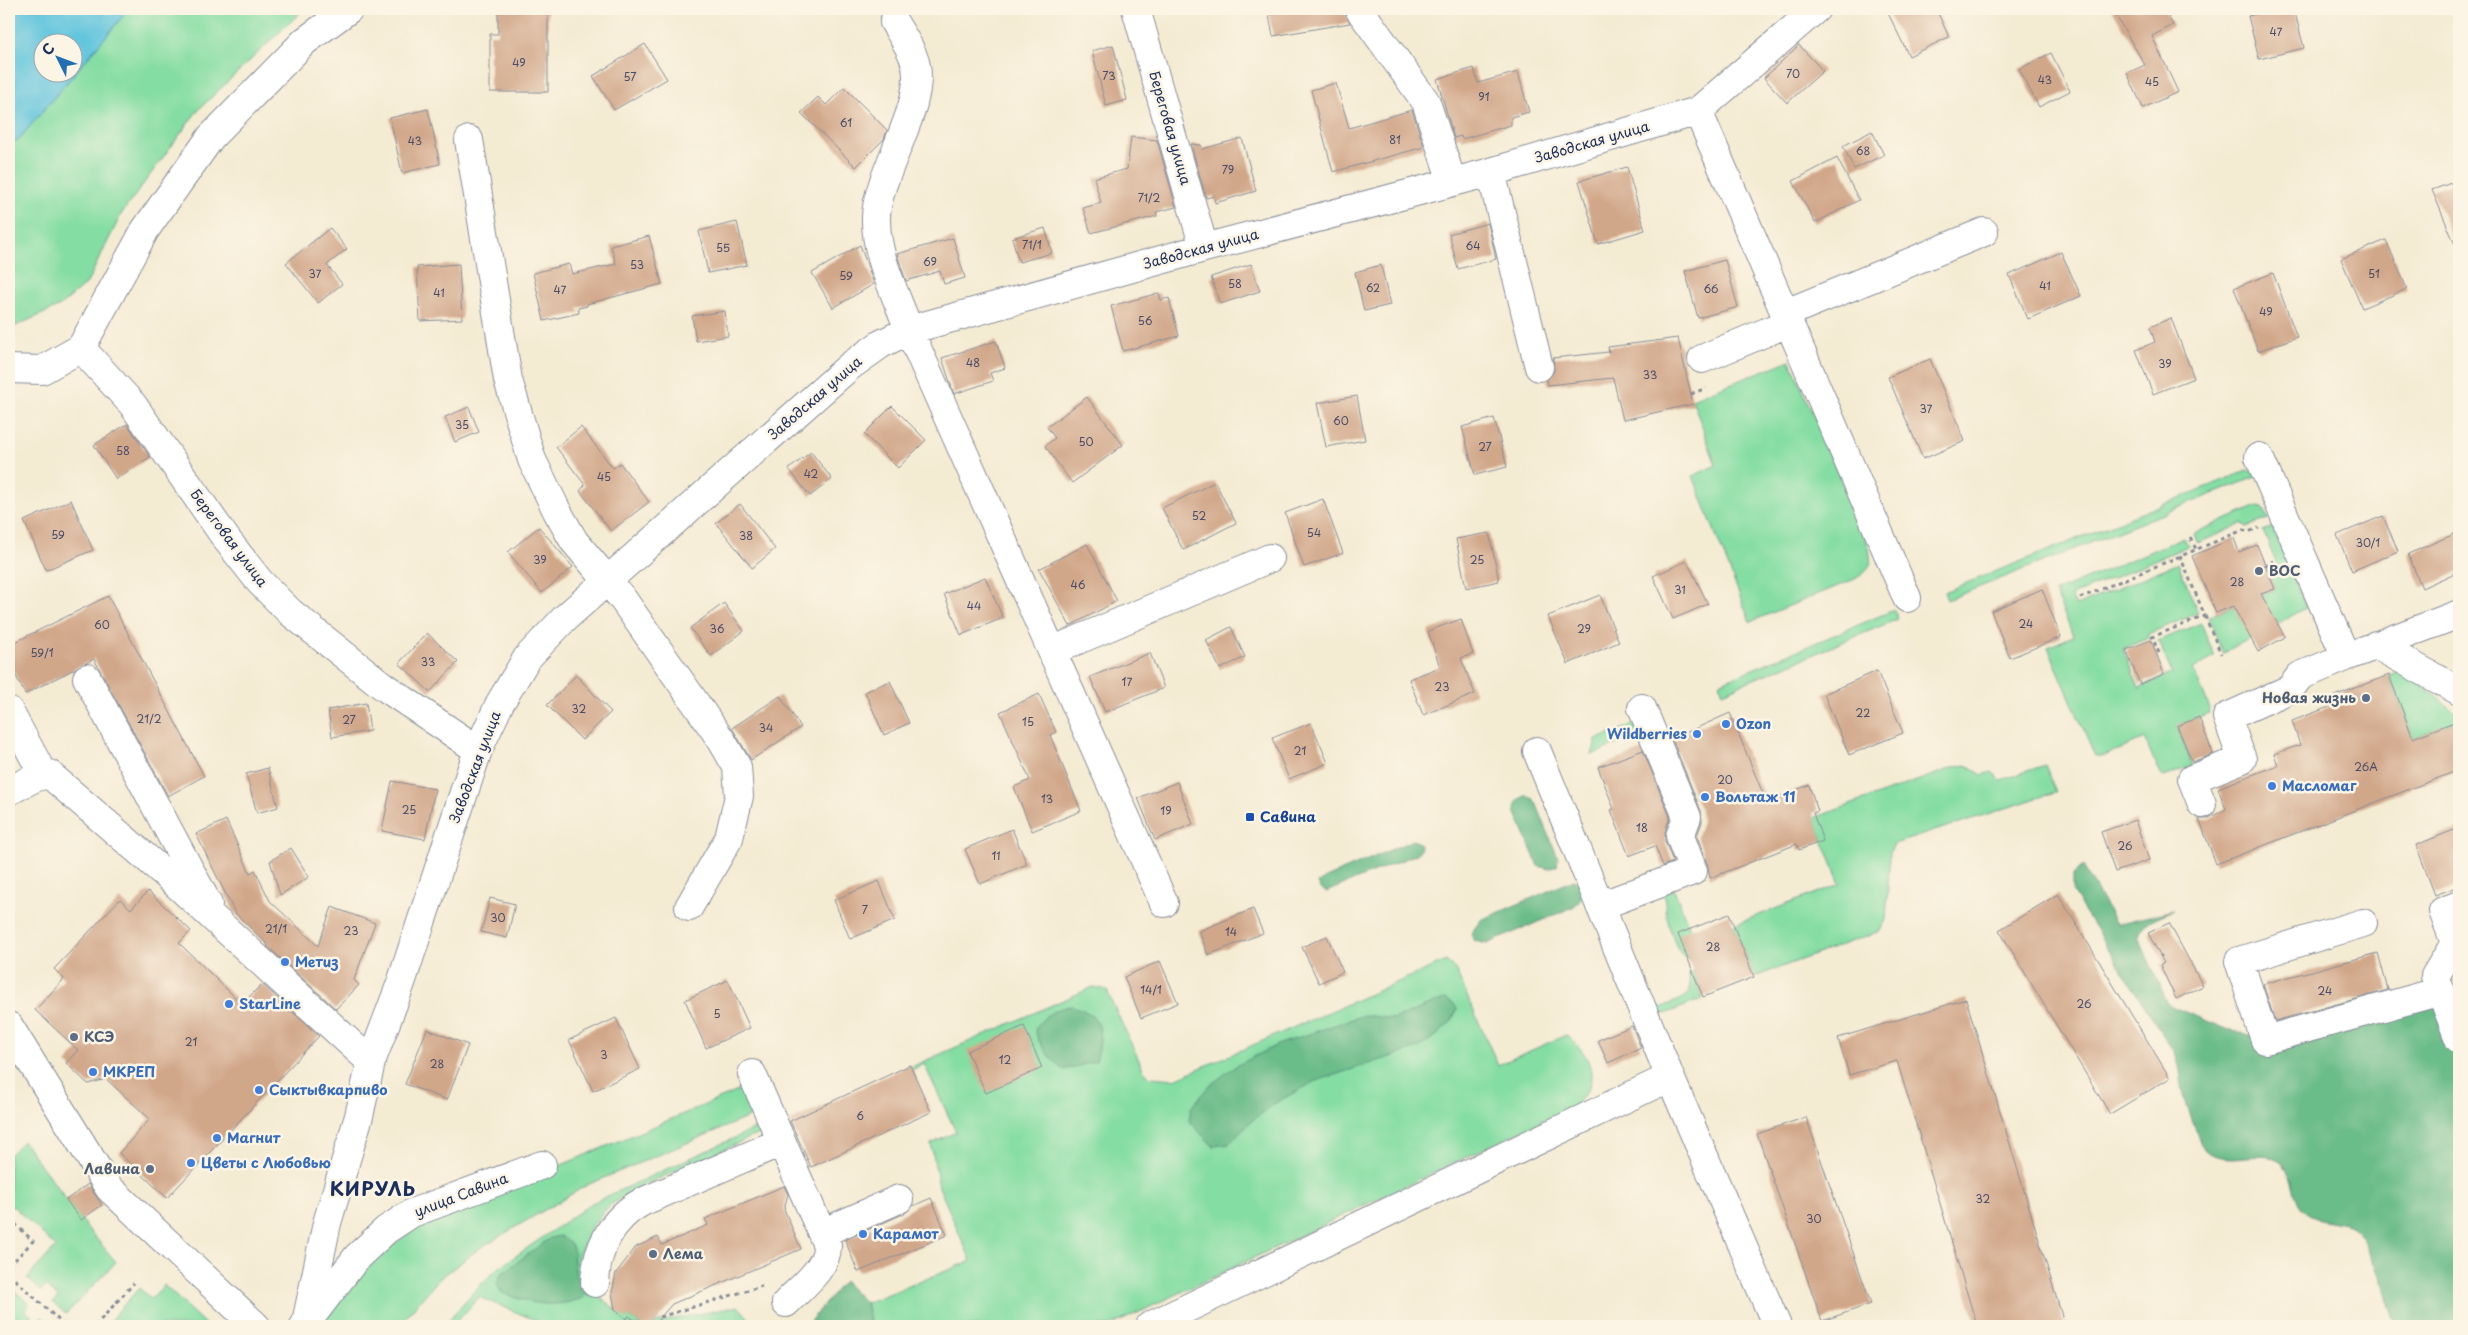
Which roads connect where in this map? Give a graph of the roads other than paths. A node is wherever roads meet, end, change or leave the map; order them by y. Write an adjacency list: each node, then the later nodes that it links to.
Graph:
1 (349, 9): 14 (street)
2 (1136, 9): 11 (street, Береговая улица)
3 (1359, 9): 9 (street)
4 (1816, 9): 6 (street, Заводская улица)
5 (894, 22): 13 (street)
6 (1698, 111): 8 (street, Заводская улица); 12 (street)
7 (469, 140): 20 (street)
8 (1491, 172): 9 (street, Заводская улица); 16 (street)
9 (1452, 182): 11 (street, Заводская улица)
10 (1984, 232): 12 (street)
11 (1204, 248): 13 (street, Заводская улица)
12 (1786, 319): 15 (street); 21 (street)
13 (909, 330): 20 (street, Заводская улица); 24 (street)
14 (82, 348): 17 (street); 30 (street, Береговая улица)
15 (1702, 359)
16 (1539, 367)
17 (9, 369)
18 (2259, 457): 25 (street)
19 (1270, 558): 24 (street)
20 (607, 582): 30 (street, Заводская улица); 38 (street)
21 (1907, 598)
22 (2459, 614): 23 (street)
23 (2376, 645): 25 (street); 27 (street)
24 (1052, 652): 35 (street)
25 (2346, 657): 34 (street)
26 (87, 678): 39 (street)
27 (2459, 691)
28 (1642, 708): 37 (street)
29 (9, 711): 32 (street)
30 (478, 750): 45 (street, Заводская улица)
31 (1537, 751): 37 (street)
32 (43, 774): 33 (street); 39 (street)
33 (9, 790)
34 (2202, 804)
35 (1164, 903)
36 (2459, 905): 41 (street)
37 (1600, 906): 47 (street)
38 (689, 907)
39 (217, 921): 45 (street)
40 (2363, 923): 42 (street)
41 (2457, 942): 42 (street)
42 (2441, 992): 44 (street)
43 (9, 1026): 55 (street)
44 (2459, 1039)
45 (372, 1062): 54 (street, Заводская улица)
46 (752, 1074): 48 (street)
47 (1670, 1078): 56 (street); 57 (street)
48 (781, 1142): 51 (street); 52 (street)
49 (542, 1165): 54 (street, улица Савина)
50 (899, 1199): 51 (street)
51 (822, 1233): 53 (street)
52 (595, 1283)
53 (778, 1293)
54 (305, 1325)
55 (256, 1326)
56 (1150, 1326)
57 (1778, 1326)

